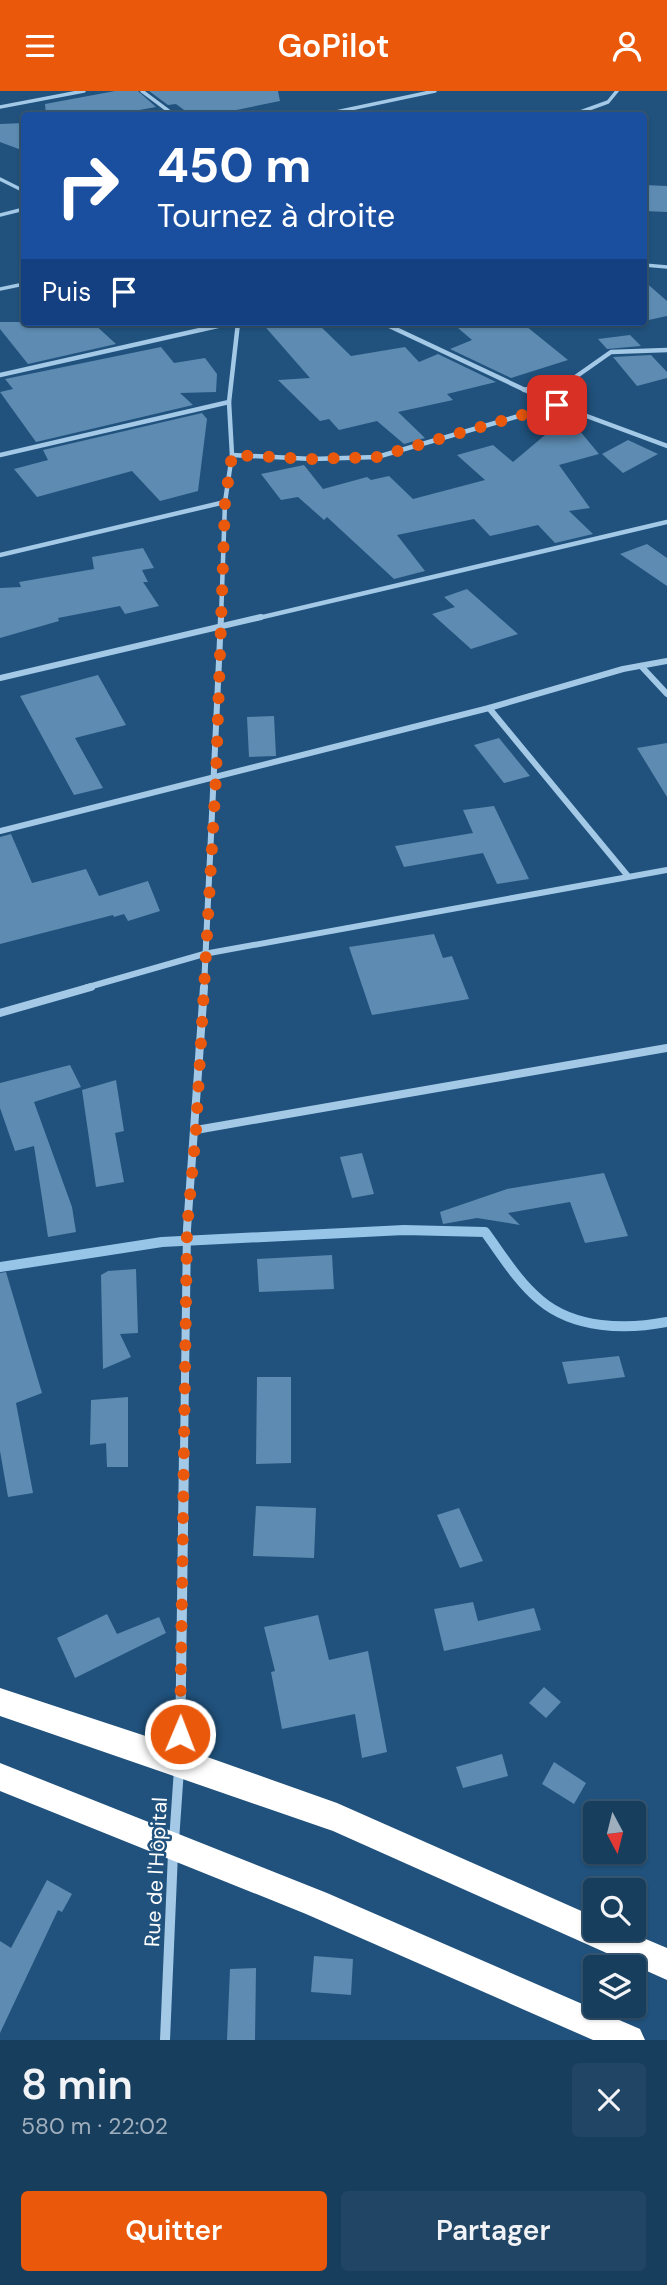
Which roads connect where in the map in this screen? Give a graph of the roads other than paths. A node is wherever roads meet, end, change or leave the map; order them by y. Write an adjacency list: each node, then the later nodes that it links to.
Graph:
1 (84, 91): 5 (street)
2 (142, 91): 6 (street)
3 (435, 91): 7 (street)
4 (617, 91): 8 (street)
5 (0, 107)
6 (170, 112)
7 (336, 112)
8 (580, 112)
9 (0, 179): 10 (street)
10 (21, 188)
11 (21, 210): 12 (street)
12 (0, 215)
13 (647, 265): 14 (street)
14 (667, 267)
15 (21, 285): 16 (street)
16 (0, 289)
17 (219, 326): 21 (street)
18 (237, 326): 23 (street, Rue de l'Hôpital)
19 (388, 326): 22 (street)
20 (667, 350): 22 (street)
21 (0, 375)
22 (524, 390): 24 (street)
23 (229, 402): 26 (street); 27 (street, Rue de l'Hôpital)
24 (557, 405): 25 (street); 27 (street)
25 (667, 446)
26 (0, 455)
27 (232, 455): 28 (street, Rue de l'Hôpital)
28 (225, 502): 30 (street); 31 (street, Rue de l'Hôpital)
29 (667, 522): 31 (street)
30 (0, 555)
31 (222, 625): 34 (street); 37 (street, Rue de l'Hôpital)
32 (667, 661): 33 (street)
33 (641, 666): 35 (street); 36 (street)
34 (0, 678)
35 (667, 694)
36 (489, 708): 37 (street); 40 (street)
37 (216, 776): 38 (street); 41 (street, Rue de l'Hôpital)
38 (0, 831)
39 (667, 870): 40 (street)
40 (627, 875): 41 (street)
41 (204, 954): 42 (street); 44 (street, Rue de l'Hôpital)
42 (0, 1013)
43 (667, 1048): 44 (street)
44 (196, 1130): 46 (street, Rue de l'Hôpital)
45 (0, 1702): 46 (highway)
46 (179, 1761): 48 (street, Rue de l'Hôpital); 49 (highway)
47 (0, 1777): 48 (highway)
48 (173, 1843): 50 (street, Rue de l'Hôpital); 51 (highway)
49 (667, 1964)
50 (165, 2040)
51 (629, 2040)

